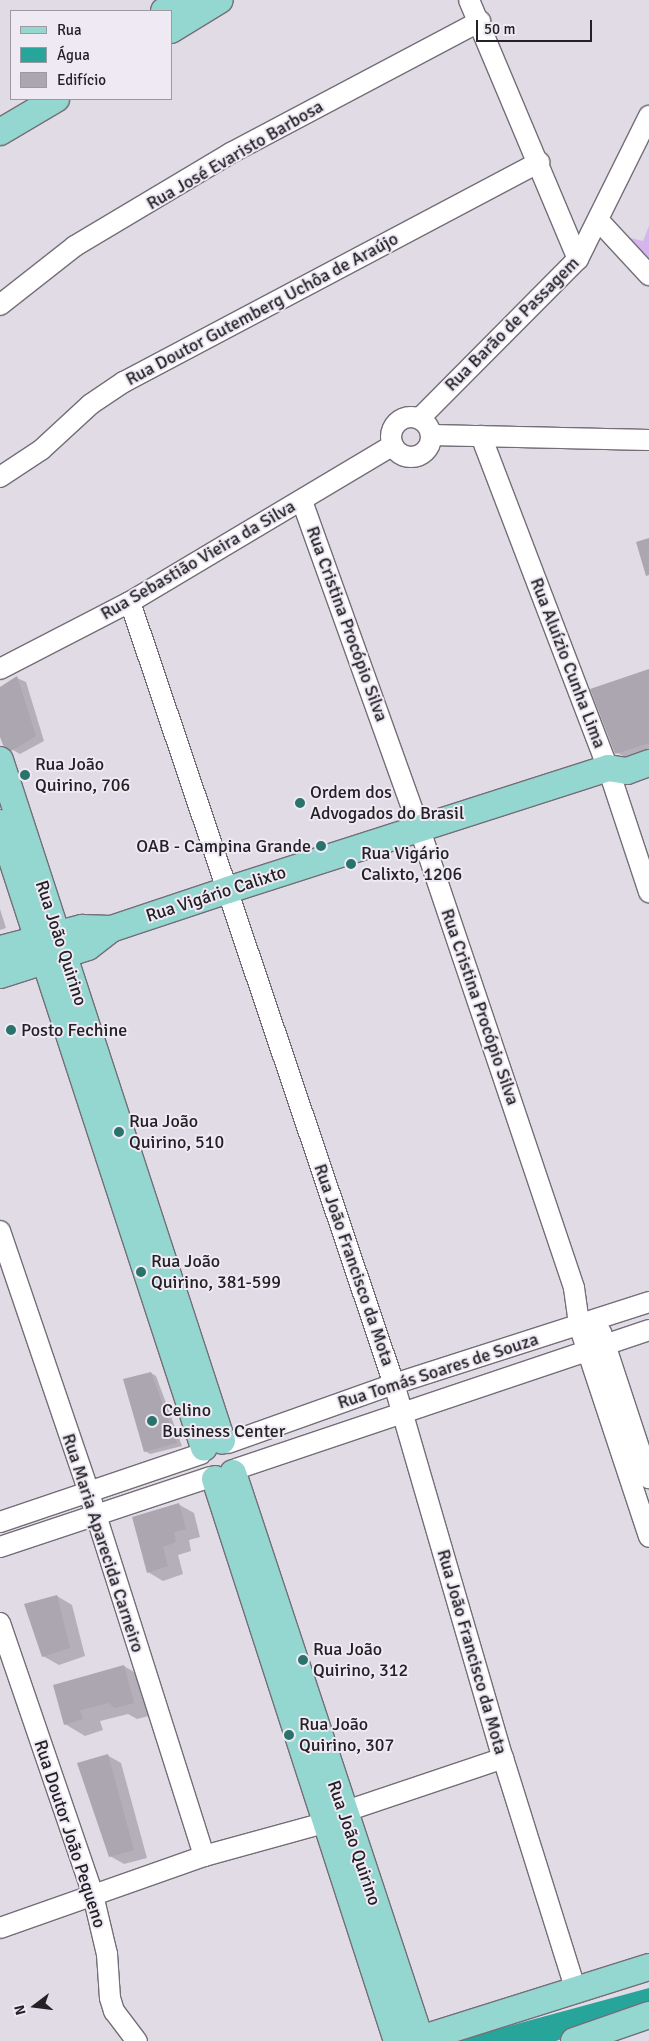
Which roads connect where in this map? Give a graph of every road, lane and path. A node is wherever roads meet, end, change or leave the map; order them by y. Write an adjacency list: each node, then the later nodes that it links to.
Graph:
1 (183, 0): 4 (main road)
2 (220, 0): 6 (main road)
3 (469, 0): 5 (street)
4 (166, 10)
5 (480, 21): 12 (street); 16 (street, Rua José Evaristo Barbosa)
6 (172, 29)
7 (20, 100): 9 (main road)
8 (54, 100): 11 (main road)
9 (0, 112)
10 (649, 116): 13 (street, Rua Barão de Passagem)
11 (0, 132)
12 (539, 162): 14 (street); 22 (street, Rua Doutor Gutemberg Uchôa de Araújo)
13 (599, 221): 14 (street, Rua Barão de Passagem); 15 (street)
14 (578, 259): 17 (street, Rua Barão de Passagem)
15 (649, 275)
16 (0, 305)
17 (419, 419): 18 (street); 21 (street)
18 (431, 435): 19 (street); 21 (street)
19 (481, 436): 20 (street); 29 (street, Rua Aluízio Cunha Lima)
20 (649, 440)
21 (393, 444): 23 (street, Rua Sebastião Vieira da Silva)
22 (0, 477)
23 (302, 501): 24 (street, Rua Sebastião Vieira da Silva); 31 (street, Rua Cristina Procópio Silva)
24 (130, 602): 25 (street, Rua Sebastião Vieira da Silva); 33 (street, Rua João Francisco da Mota)
25 (0, 669)
26 (649, 744): 29 (main road, Rua Vigário Calixto)
27 (0, 760): 36 (main road, Rua João Quirino)
28 (649, 763): 29 (main road, Rua Vigário Calixto)
29 (608, 768): 31 (main road, Rua Vigário Calixto); 34 (street, Rua Aluízio Cunha Lima)
30 (0, 823): 32 (main road, Rua João Quirino)
31 (420, 827): 33 (main road, Rua Vigário Calixto); 41 (street, Rua Cristina Procópio Silva)
32 (22, 890): 35 (main road); 36 (main road, Rua João Quirino)
33 (228, 890): 36 (main road, Rua Vigário Calixto); 44 (street, Rua João Francisco da Mota)
34 (649, 892)
35 (0, 943)
36 (51, 947): 37 (main road, Rua Vigário Calixto); 38 (main road, Rua Vigário Calixto); 46 (main road, Rua João Quirino)
37 (0, 949)
38 (0, 975)
39 (0, 1231): 48 (street, Rua Maria Aparecida Carneiro)
40 (649, 1302): 41 (street, Rua Tomás Soares de Souza)
41 (588, 1322): 43 (street, Rua Cristina Procópio Silva); 44 (street, Rua Tomás Soares de Souza)
42 (649, 1330): 43 (street, Rua Tomás Soares de Souza)
43 (596, 1347): 45 (street, Rua Tomás Soares de Souza); 47 (street, Rua Cristina Procópio Silva); 51 (street, Rua Cristina Procópio Silva)
44 (394, 1384): 45 (street, Rua João Francisco da Mota); 46 (street, Rua Tomás Soares de Souza)
45 (402, 1412): 46 (street, Rua Tomás Soares de Souza); 54 (street, Rua João Francisco da Mota)
46 (219, 1460): 48 (street, Rua Tomás Soares de Souza); 49 (street, Rua Tomás Soares de Souza); 55 (main road, Rua João Quirino)
47 (649, 1478)
48 (89, 1493): 49 (street, Rua Maria Aparecida Carneiro); 50 (street, Rua Tomás Soares de Souza)
49 (95, 1514): 52 (street, Rua Tomás Soares de Souza); 56 (street, Rua Maria Aparecida Carneiro)
50 (0, 1522)
51 (649, 1537)
52 (0, 1547)
53 (0, 1623): 57 (street, Rua Doutor João Pequeno)
54 (503, 1758): 55 (street); 60 (street, Rua João Francisco da Mota)
55 (334, 1818): 56 (street); 64 (main road, Rua João Quirino)
56 (204, 1856): 57 (street)
57 (93, 1895): 58 (street); 63 (street, Rua Doutor João Pequeno)
58 (0, 1928)
59 (649, 1967): 60 (main road)
60 (576, 1991): 64 (main road)
61 (649, 2015): 62 (main road)
62 (622, 2033): 65 (main road)
63 (137, 2041)
64 (413, 2041)
65 (574, 2041)

